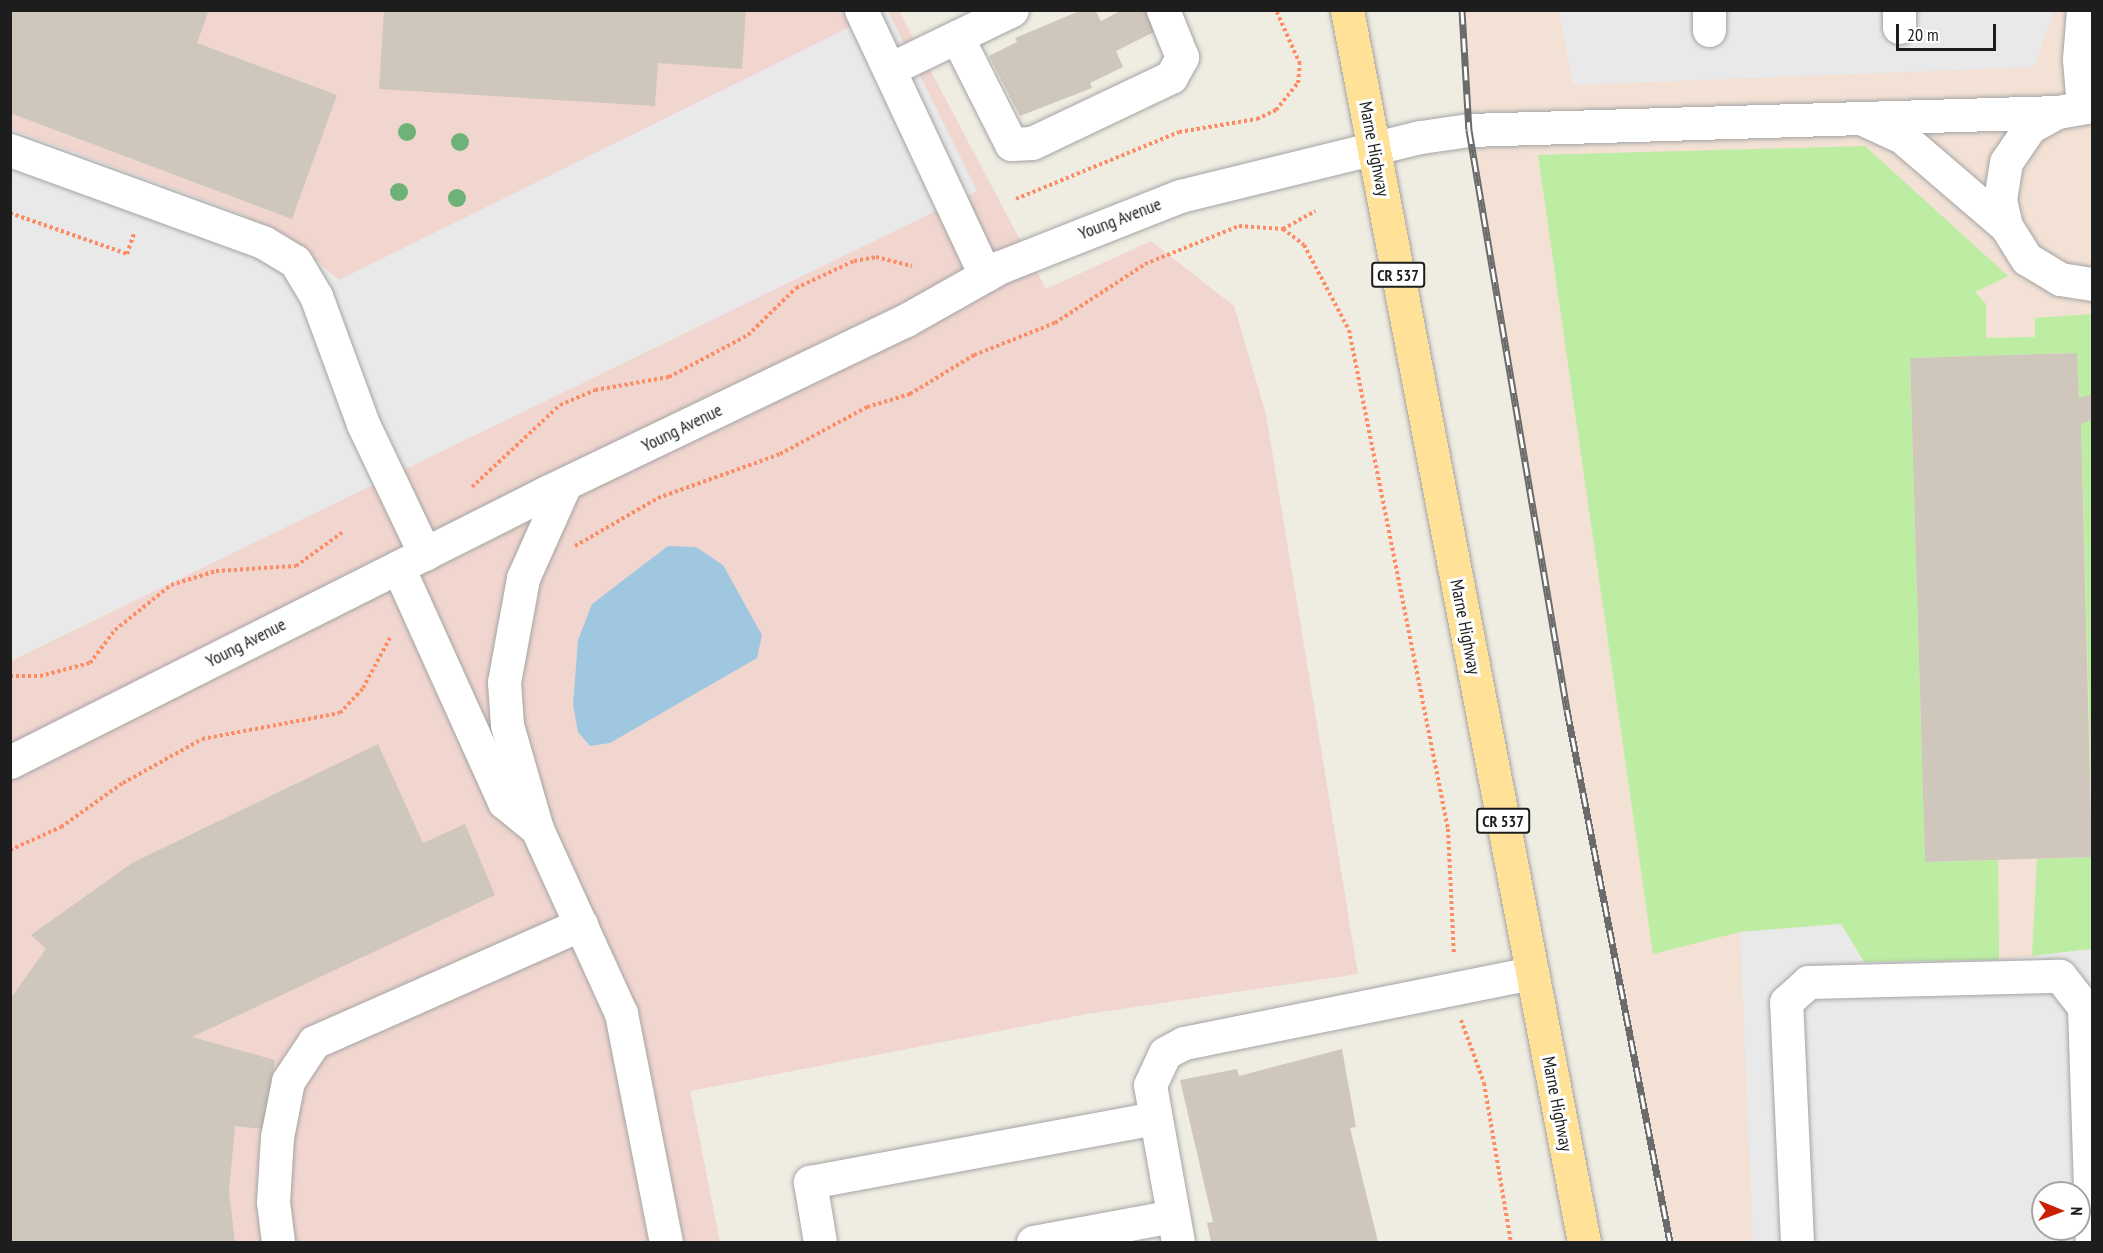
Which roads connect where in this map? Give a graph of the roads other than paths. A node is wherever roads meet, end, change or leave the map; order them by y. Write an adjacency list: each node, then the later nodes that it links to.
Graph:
1 (861, 10): 7 (street)
2 (1012, 10): 6 (street)
3 (1164, 10): 6 (street)
4 (1347, 10): 11 (main road, Marne Highway / CR 537)
5 (2083, 10): 8 (street)
6 (957, 37): 7 (street)
7 (892, 68): 13 (street)
8 (2078, 108): 9 (street, Young Avenue); 12 (street)
9 (1855, 117): 11 (street, Young Avenue); 12 (street)
10 (10, 150): 16 (street)
11 (1374, 150): 13 (street, Young Avenue); 20 (main road, Marne Highway / CR 537)
12 (2006, 226): 14 (street)
13 (985, 275): 15 (street, Young Avenue)
14 (2092, 284)
15 (566, 483): 16 (street, Young Avenue); 18 (street)
16 (412, 560): 17 (street, Young Avenue); 18 (street)
17 (10, 762)
18 (537, 829): 19 (street)
19 (580, 924): 23 (street); 24 (street)
20 (1532, 973): 21 (street); 27 (main road, Marne Highway / CR 537)
21 (1155, 1118): 22 (street); 25 (street)
22 (1175, 1229): 26 (street)
23 (278, 1242)
24 (666, 1242)
25 (820, 1242)
26 (1033, 1242)
27 (1584, 1242)
28 (1797, 1242): 29 (street)
29 (2092, 1242)

